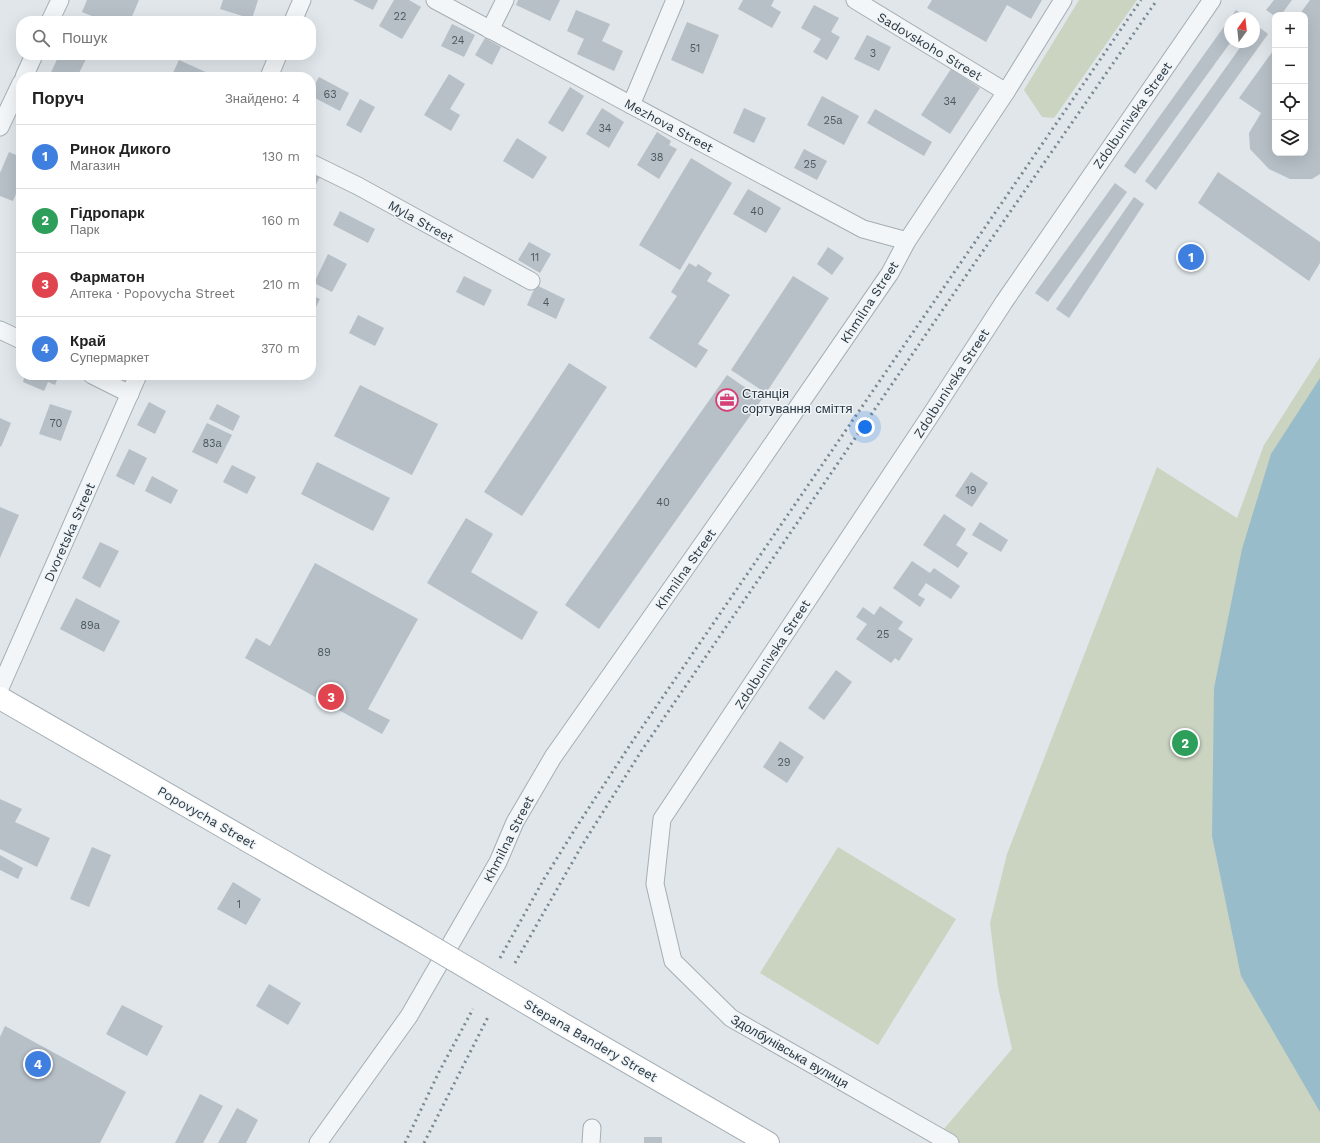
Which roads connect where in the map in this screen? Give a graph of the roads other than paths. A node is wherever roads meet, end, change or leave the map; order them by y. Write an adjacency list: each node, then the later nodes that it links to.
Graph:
1 (60, 0): 9 (street)
2 (302, 0): 10 (street)
3 (435, 0): 11 (street, Mezhova Street)
4 (506, 0): 11 (street)
5 (675, 0): 18 (street)
6 (855, 0): 16 (street, Sadovskoho Street)
7 (1063, 0): 16 (street, Khmilna Street)
8 (1212, 0): 33 (street, Zdolbunivska Street)
9 (52, 16)
10 (295, 16)
11 (490, 30): 18 (street, Mezhova Street)
12 (32, 60): 14 (street)
13 (276, 60): 15 (street)
14 (26, 72)
15 (271, 72)
16 (1006, 92): 21 (street, Khmilna Street)
17 (16, 93): 19 (street)
18 (631, 105): 21 (street, Mezhova Street)
19 (0, 127)
20 (316, 165): 22 (street, Myla Street)
21 (907, 241): 31 (street, Khmilna Street)
22 (530, 280)
23 (0, 330): 24 (street)
24 (16, 338)
25 (102, 380): 27 (street)
26 (136, 380): 27 (street, Dvoretska Street)
27 (130, 394): 28 (street, Dvoretska Street)
28 (0, 688)
29 (0, 698): 30 (main road, Popovycha Street)
30 (415, 937): 32 (main road, Stepana Bandery Street, bridge)
31 (318, 1143)
32 (768, 1143)
33 (950, 1143)

